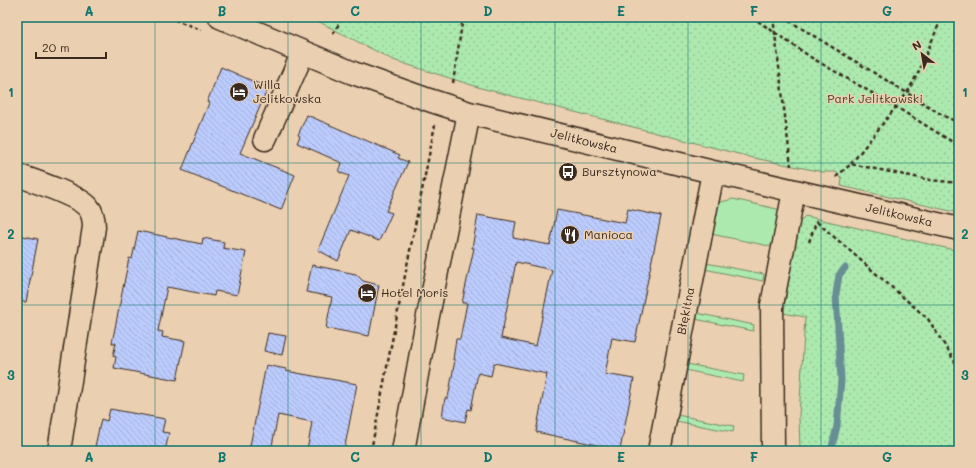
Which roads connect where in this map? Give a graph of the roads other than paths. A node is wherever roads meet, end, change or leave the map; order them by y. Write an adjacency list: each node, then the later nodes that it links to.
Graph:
1 (220, 17): 2 (street, Jelitkowska)
2 (302, 52): 3 (street, Jelitkowska); 4 (street)
3 (469, 112): 5 (street, Jelitkowska); 10 (street)
4 (265, 140)
5 (713, 172): 7 (street, Jelitkowska); 11 (street, Błękitna)
6 (17, 175): 9 (street)
7 (792, 181): 8 (street, Jelitkowska); 12 (street)
8 (959, 229)
9 (58, 451)
10 (403, 451)
11 (659, 451)
12 (773, 451)

